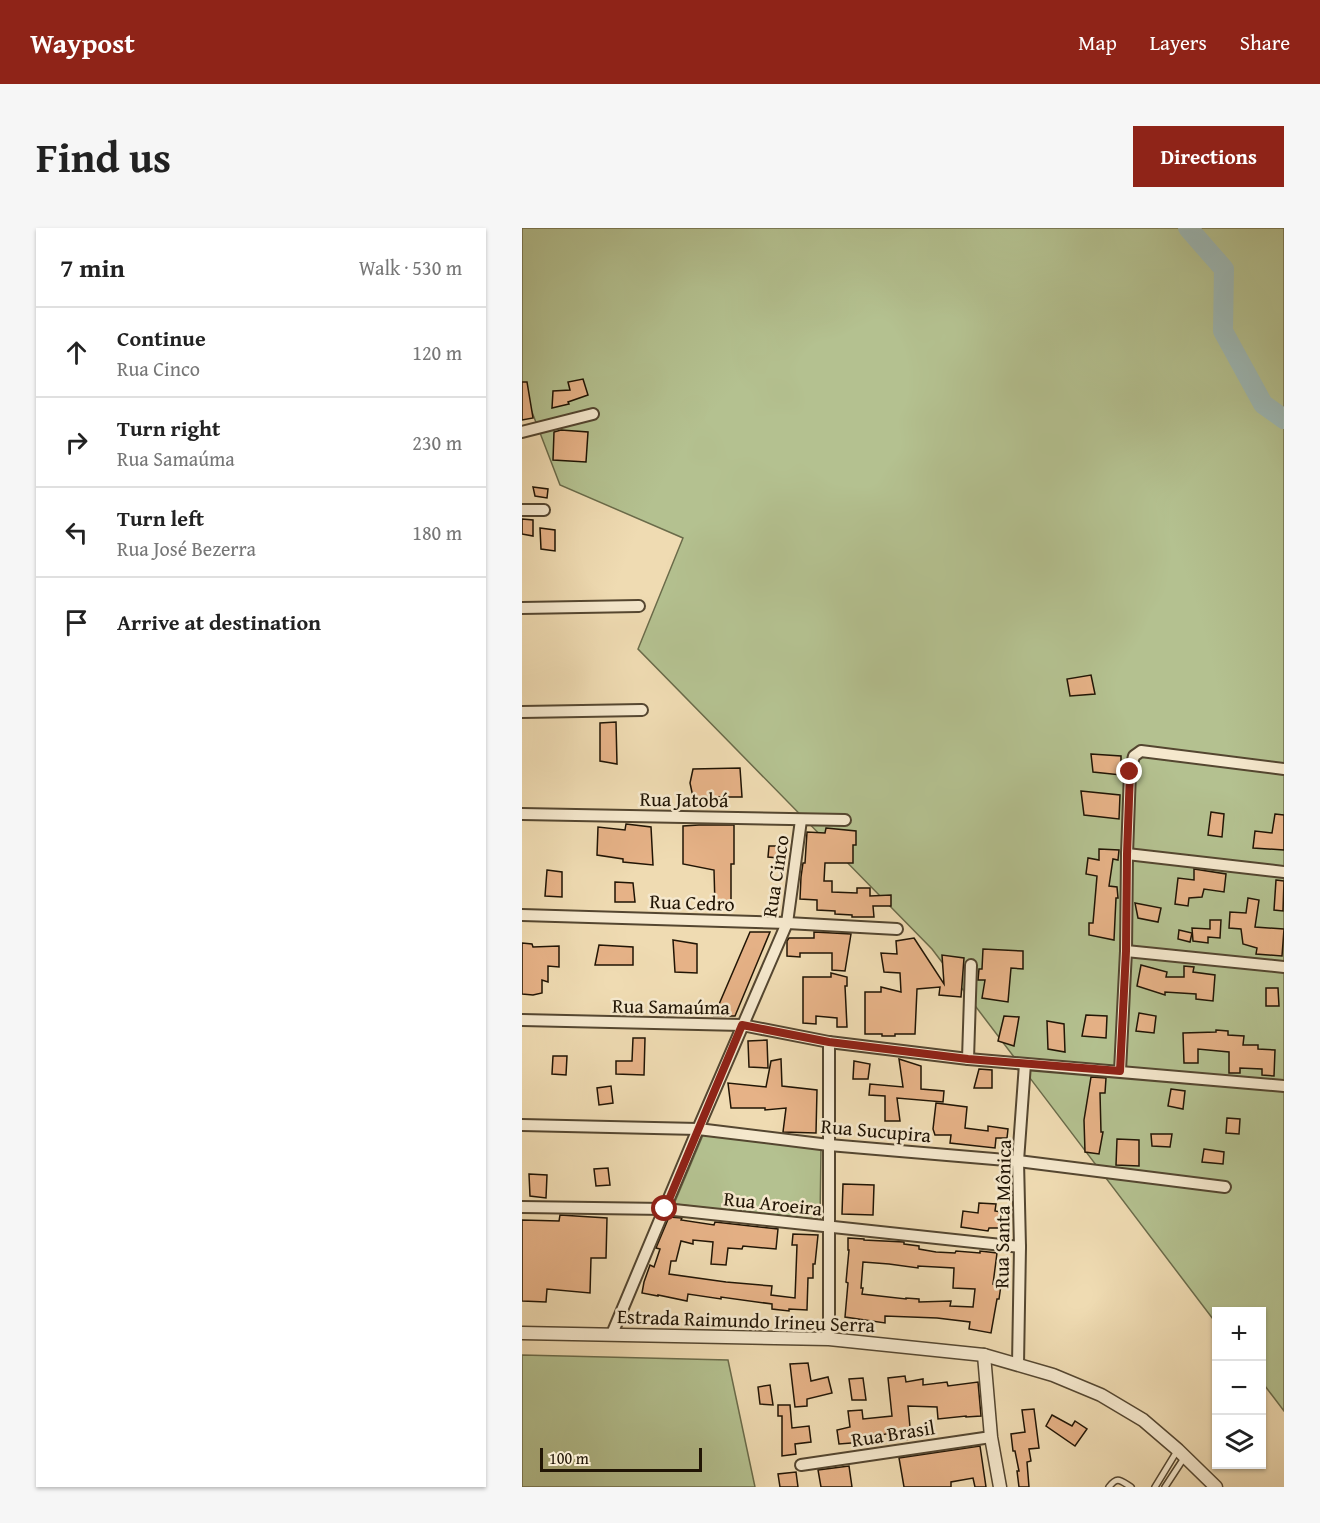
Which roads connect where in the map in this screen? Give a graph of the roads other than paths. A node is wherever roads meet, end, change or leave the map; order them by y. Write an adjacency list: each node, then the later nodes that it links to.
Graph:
1 (593, 414): 2 (street)
2 (522, 432)
3 (522, 510): 4 (street)
4 (544, 510)
5 (639, 606): 6 (street)
6 (522, 608)
7 (642, 710): 8 (street)
8 (522, 712)
9 (1284, 769): 13 (street)
10 (522, 814): 11 (street, Rua Jatobá)
11 (801, 819): 12 (street, Rua Jatobá); 16 (street, Rua Cinco)
12 (845, 820)
13 (1127, 854): 14 (street); 18 (street)
14 (1284, 872)
15 (522, 915): 16 (street, Rua Cedro)
16 (787, 923): 17 (street, Rua Cedro); 22 (street, Rua Cinco)
17 (897, 929)
18 (1126, 951): 20 (street); 26 (street)
19 (971, 965): 24 (street)
20 (1284, 968)
21 (522, 1020): 22 (street, Rua Samaúma)
22 (742, 1025): 23 (street, Rua Samaúma); 29 (street, Rua Cinco)
23 (829, 1042): 24 (street, Rua Samaúma); 30 (street)
24 (968, 1059): 25 (street, Rua Samaúma)
25 (1025, 1064): 26 (street, Rua Samaúma); 31 (street, Rua Santa Mônica)
26 (1120, 1071): 27 (street, Rua Samaúma)
27 (1284, 1086)
28 (522, 1125): 29 (street, Rua Sucupira)
29 (698, 1129): 30 (street, Rua Sucupira); 34 (street, Rua Cinco)
30 (829, 1145): 31 (street, Rua Sucupira); 35 (street)
31 (1018, 1161): 32 (street, Rua Sucupira); 36 (street, Rua Santa Mônica)
32 (1225, 1187)
33 (522, 1207): 34 (street, Rua Aroeira)
34 (665, 1209): 35 (street, Rua Aroeira); 38 (street, Rua Cinco)
35 (830, 1227): 36 (street, Rua Aroeira); 39 (street)
36 (1020, 1247): 41 (street, Rua Santa Mônica)
37 (522, 1333): 38 (street, Estrada Raimundo Irineu Serra)
38 (612, 1334): 39 (street, Estrada Raimundo Irineu Serra)
39 (829, 1339): 40 (street, Estrada Raimundo Irineu Serra)
40 (984, 1355): 41 (street, Estrada Raimundo Irineu Serra); 42 (street)
41 (1018, 1364): 43 (street, Estrada Raimundo Irineu Serra)
42 (991, 1437): 44 (street, Rua Brasil); 45 (street)
43 (1182, 1453): 48 (lane); 49 (lane); 50 (street, Estrada Raimundo Irineu Serra)
44 (801, 1465)
45 (1000, 1487)
46 (1109, 1487): 47 (lane)
47 (1131, 1487)
48 (1155, 1487)
49 (1165, 1487)
50 (1216, 1487)

